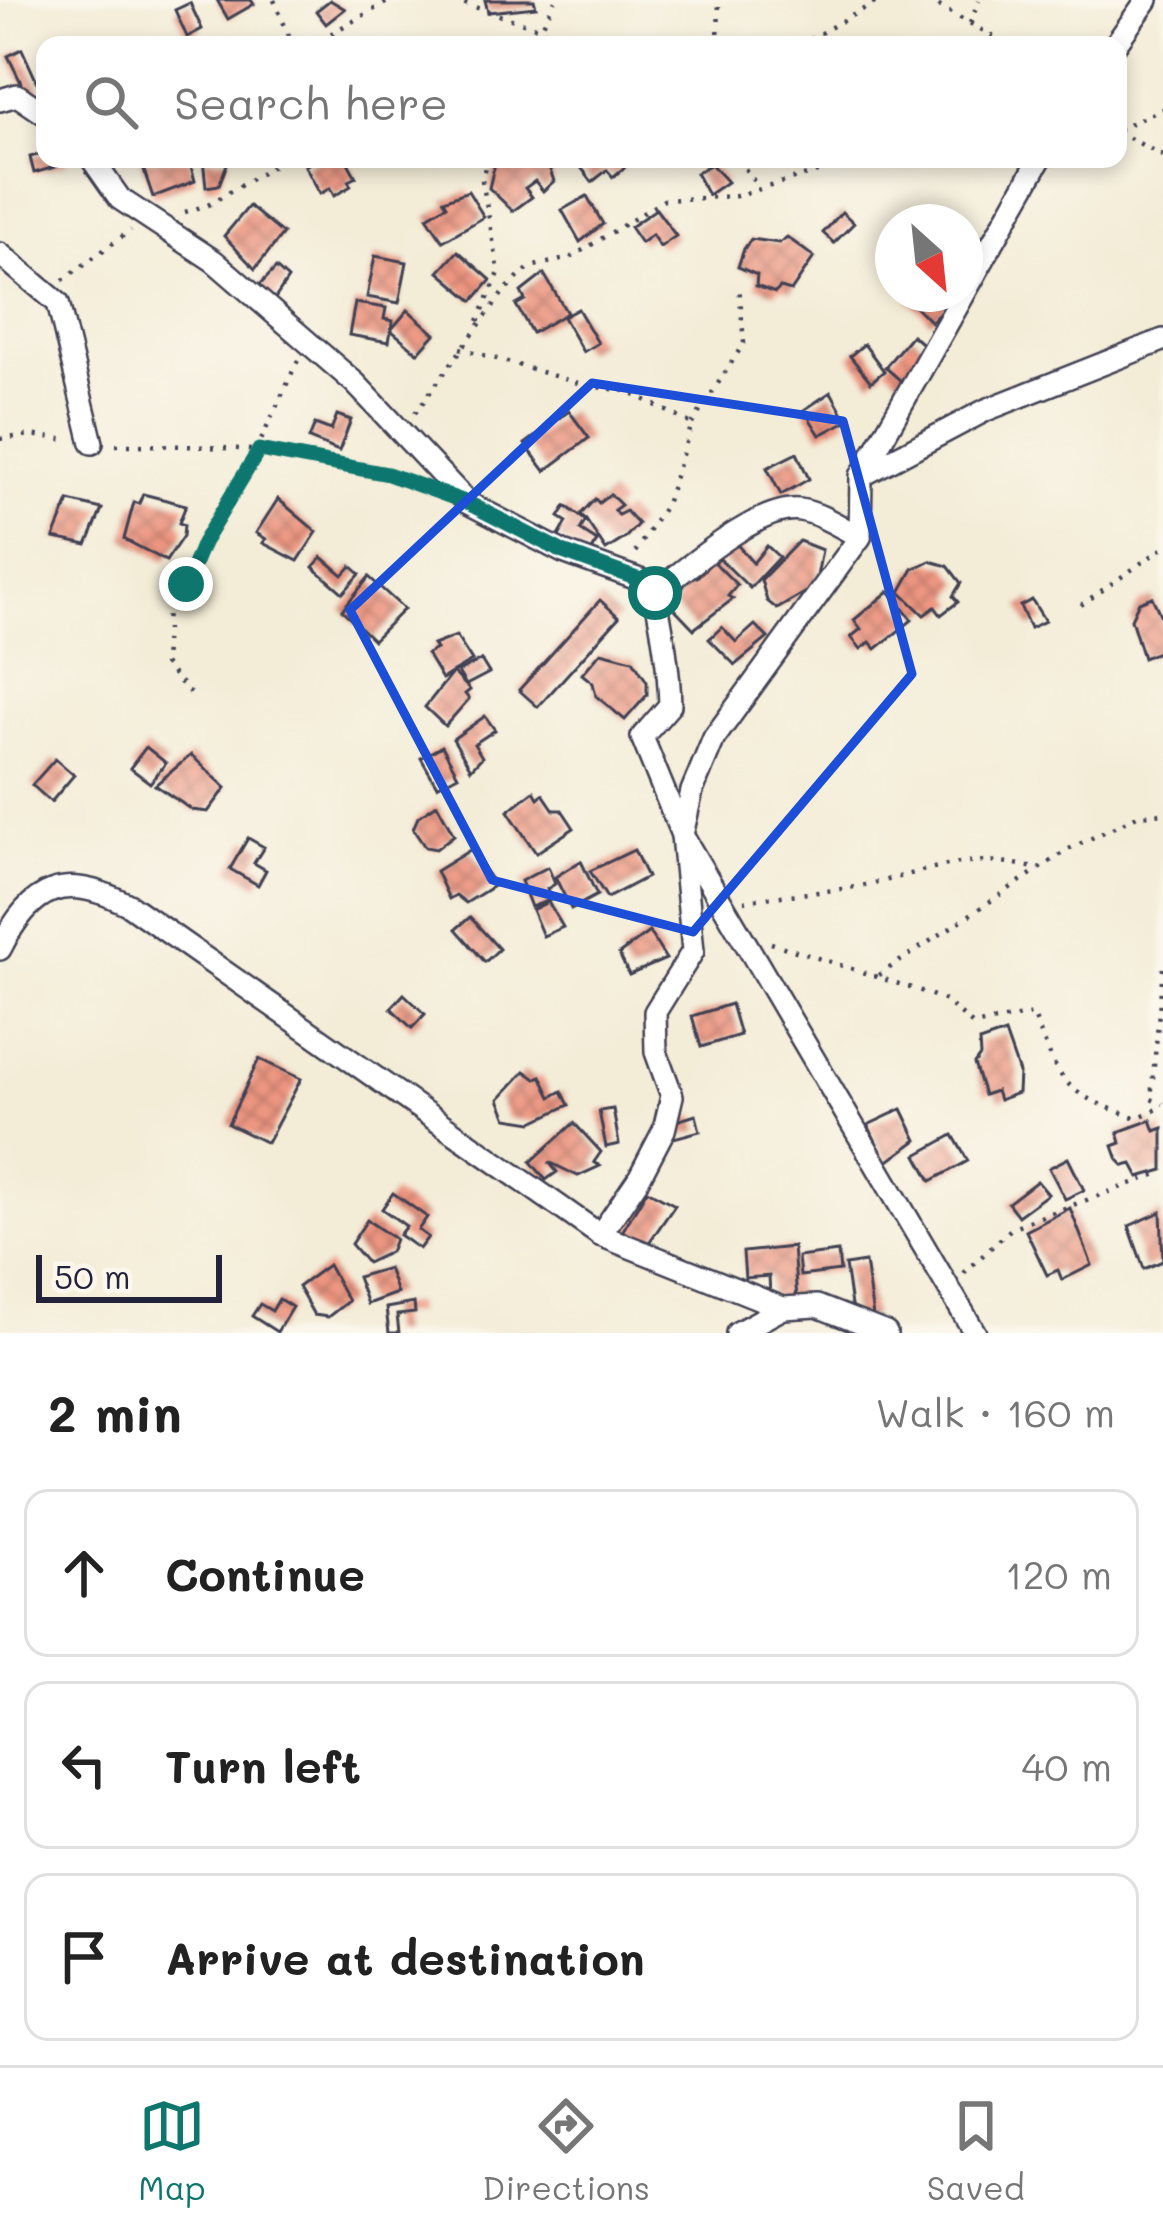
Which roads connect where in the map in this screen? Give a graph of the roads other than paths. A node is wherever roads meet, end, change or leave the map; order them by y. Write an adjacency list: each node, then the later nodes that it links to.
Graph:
1 (1147, 0): 2 (street)
2 (1121, 36)
3 (0, 100): 4 (street)
4 (36, 108)
5 (98, 168): 14 (street)
6 (1035, 168): 8 (street)
7 (0, 254): 11 (street)
8 (983, 259)
9 (953, 312): 12 (street)
10 (1163, 340): 12 (street)
11 (92, 443)
12 (861, 476): 13 (street)
13 (860, 537): 14 (street); 15 (street)
14 (655, 593): 15 (street)
15 (682, 835): 17 (street); 21 (street)
16 (0, 949): 17 (street)
17 (600, 1235): 18 (street)
18 (783, 1308): 19 (street); 20 (street)
19 (737, 1333)
20 (886, 1333)
21 (975, 1333)

